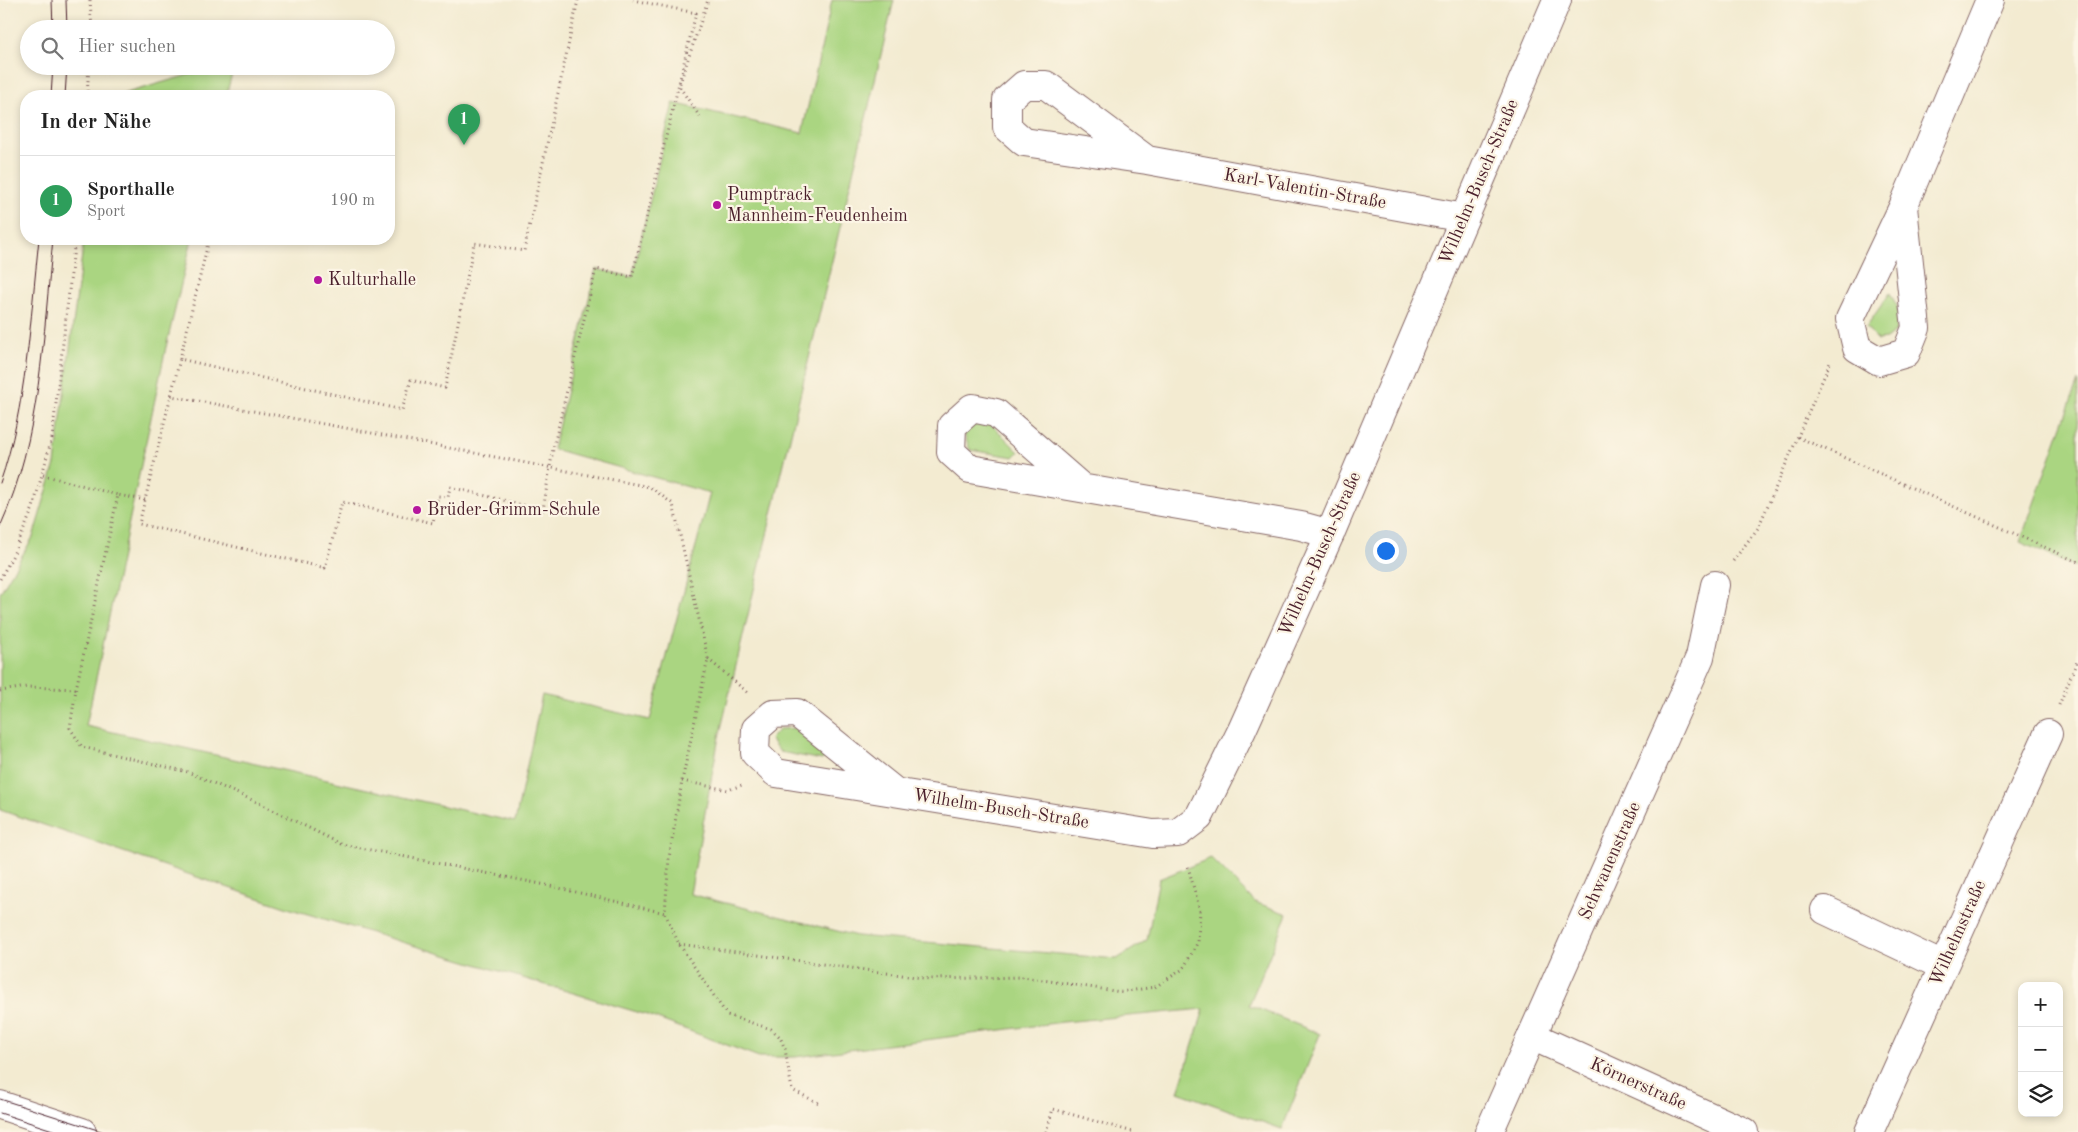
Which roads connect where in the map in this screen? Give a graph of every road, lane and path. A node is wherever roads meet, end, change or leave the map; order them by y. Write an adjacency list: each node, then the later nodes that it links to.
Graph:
1 (90, 0): 7 (path)
2 (578, 0): 17 (path)
3 (633, 0): 19 (path)
4 (708, 0): 10 (path)
5 (1557, 0): 13 (street, Wilhelm-Busch-Straße)
6 (1990, 0): 12 (street)
7 (91, 20)
8 (88, 75): 9 (path)
9 (87, 90)
10 (700, 117)
11 (1147, 160): 13 (street, Karl-Valentin-Straße)
12 (1903, 207): 16 (street); 16 (street)
13 (1464, 218): 24 (street, Wilhelm-Busch-Straße)
14 (74, 245): 20 (path)
15 (208, 245): 17 (path)
16 (1850, 319): 18 (path)
17 (180, 359): 19 (path); 23 (path)
18 (1798, 437): 25 (path); 27 (path)
19 (550, 467): 23 (path); 28 (path)
20 (43, 475): 22 (path); 26 (path)
21 (1081, 487): 24 (street)
22 (118, 495): 23 (path); 30 (path)
23 (145, 500)
24 (1330, 534): 37 (street, Wilhelm-Busch-Straße)
25 (2078, 562)
26 (0, 579)
27 (1715, 585): 42 (street, Schwanenstraße)
28 (708, 659): 32 (path); 35 (path)
29 (2078, 659): 33 (path)
30 (76, 689): 31 (path); 39 (path)
31 (0, 691)
32 (773, 714): 34 (street); 36 (street, Wilhelm-Busch-Straße)
33 (2048, 734): 41 (street, Wilhelmstraße)
34 (776, 773): 35 (path); 36 (street, Wilhelm-Busch-Straße)
35 (682, 781): 39 (path)
36 (895, 792): 37 (street, Wilhelm-Busch-Straße)
37 (1178, 833): 40 (path)
38 (1825, 910): 41 (street)
39 (665, 913): 40 (path)
40 (679, 944): 43 (path)
41 (1943, 966): 50 (street, Wilhelmstraße)
42 (1532, 1036): 48 (street, Schwanenstraße); 49 (street, Körnerstraße)
43 (819, 1104)
44 (0, 1105): 45 (street)
45 (82, 1132)
46 (1046, 1132): 47 (path)
47 (1133, 1132)
48 (1490, 1132)
49 (1744, 1132)
50 (1868, 1132)

